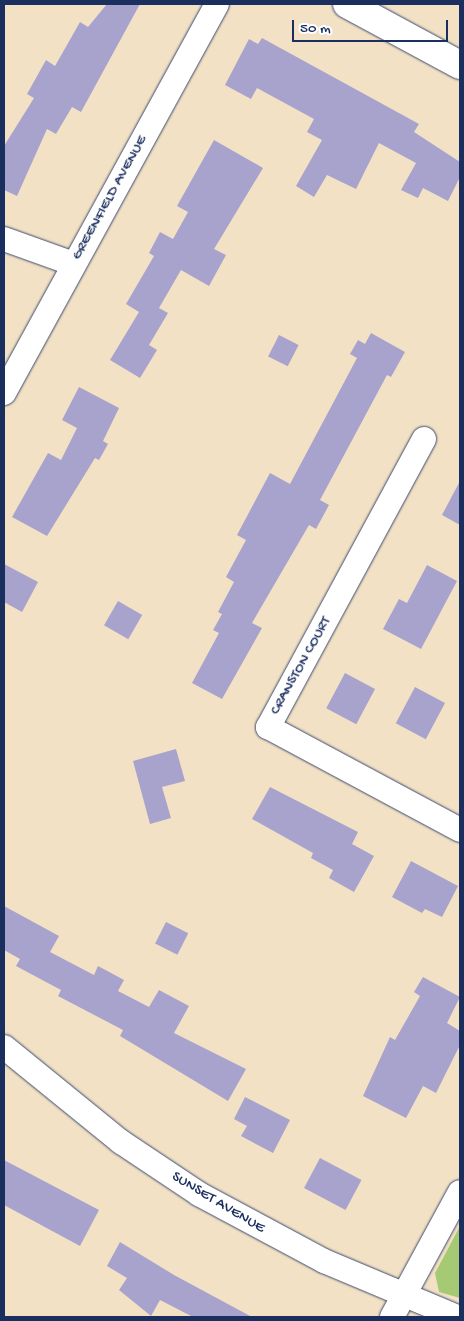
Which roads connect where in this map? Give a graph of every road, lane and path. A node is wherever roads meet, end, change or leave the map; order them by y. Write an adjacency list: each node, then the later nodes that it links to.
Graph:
1 (217, 4): 5 (street, GREENFIELD AVENUE)
2 (346, 4): 3 (street)
3 (460, 65)
4 (4, 239): 5 (street)
5 (74, 264): 6 (street, GREENFIELD AVENUE)
6 (4, 393)
7 (424, 439): 8 (street, CRANSTON COURT)
8 (460, 830)
9 (4, 1047): 11 (street, SUNSET AVENUE)
10 (460, 1192): 11 (street)
11 (397, 1307): 12 (street, SUNSET AVENUE)
12 (456, 1317)

